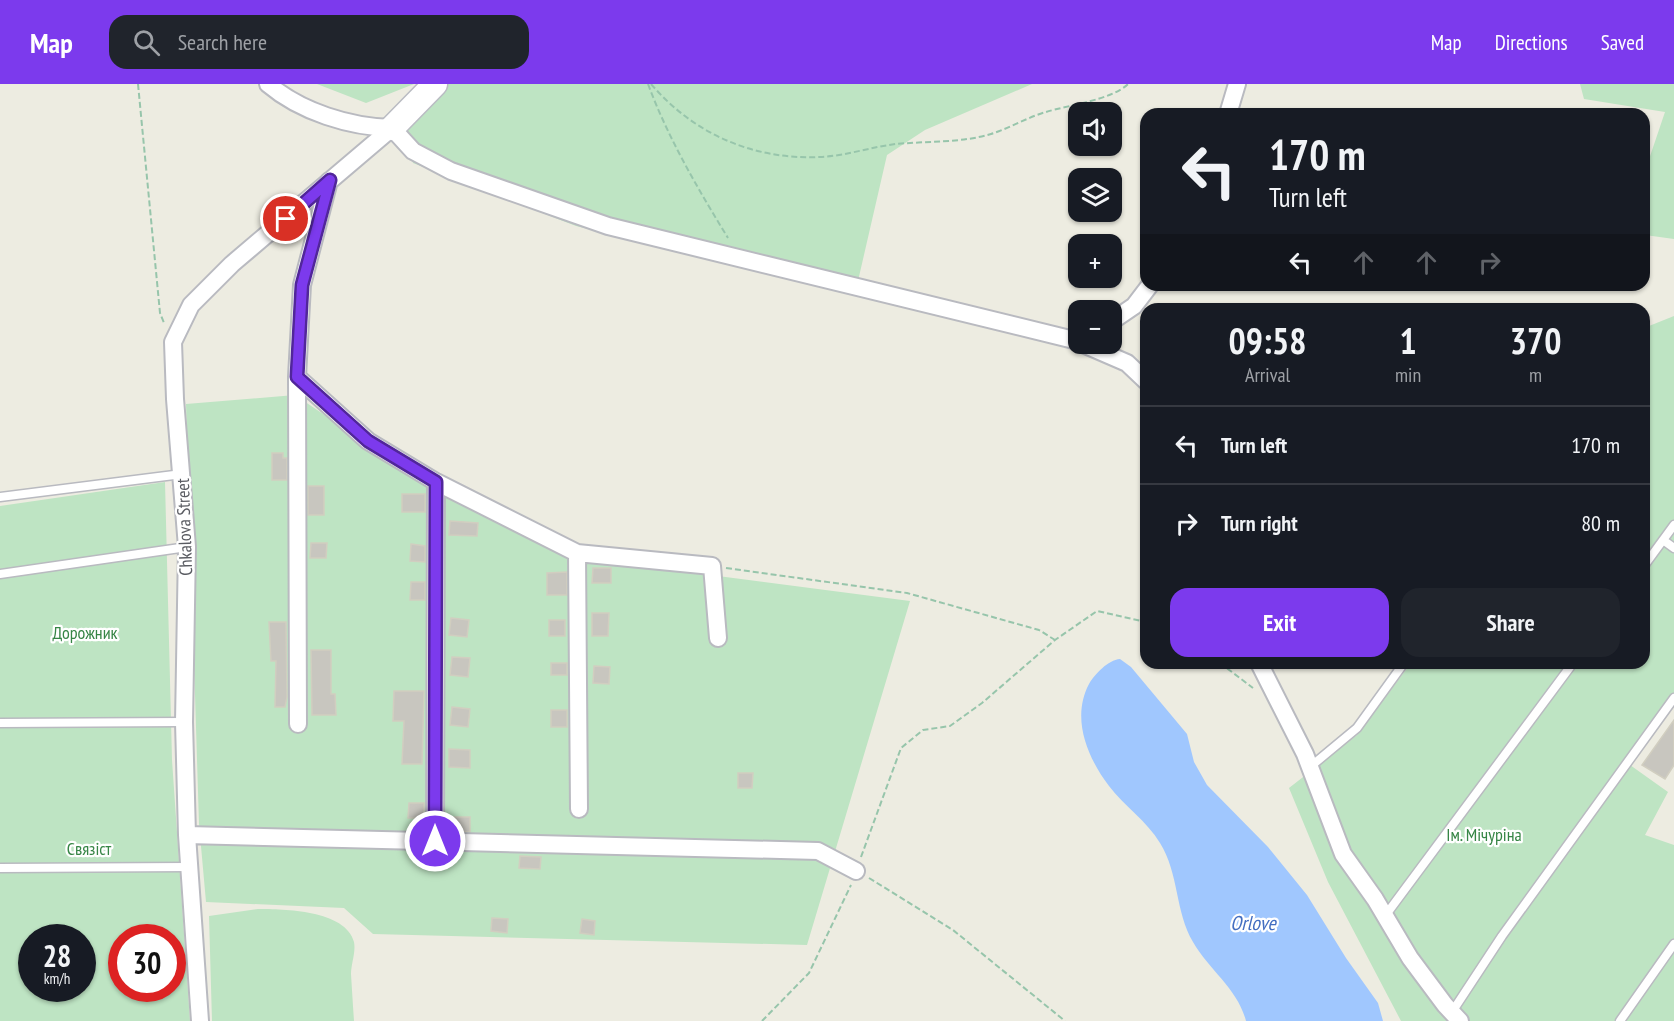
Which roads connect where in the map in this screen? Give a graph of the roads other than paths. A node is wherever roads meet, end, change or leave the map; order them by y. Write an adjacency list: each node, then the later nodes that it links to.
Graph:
1 (268, 84): 5 (street)
2 (435, 84): 5 (street)
3 (1237, 84): 4 (street)
4 (1230, 108)
5 (392, 128): 6 (street, Chkalova Street); 9 (street)
6 (330, 180): 12 (street); 13 (street, Chkalova Street)
7 (1145, 291): 8 (street)
8 (1122, 314)
9 (1068, 337)
10 (1108, 354): 11 (street)
11 (1140, 375)
12 (297, 377): 14 (street); 30 (street)
13 (182, 474): 15 (lane); 18 (street, Chkalova Street)
14 (436, 482): 20 (street); 34 (street)
15 (0, 497)
16 (1674, 525): 17 (lane)
17 (1663, 540): 19 (lane); 21 (lane)
18 (187, 547): 22 (lane); 28 (street, Chkalova Street)
19 (1674, 548)
20 (577, 553): 23 (street); 32 (street)
21 (1650, 558)
22 (0, 574)
23 (718, 638)
24 (1262, 669): 31 (street)
25 (1400, 669): 31 (lane)
26 (1569, 669): 38 (lane)
27 (1674, 698): 40 (lane)
28 (184, 722): 29 (lane); 33 (street, Chkalova Street)
29 (0, 723)
30 (298, 724)
31 (1310, 767): 38 (street)
32 (579, 809)
33 (187, 835): 34 (street); 35 (street, Chkalova Street)
34 (435, 841): 37 (street)
35 (189, 867): 36 (lane); 41 (street, Chkalova Street)
36 (0, 868)
37 (856, 871)
38 (1385, 916): 40 (street)
39 (1674, 944): 42 (lane)
40 (1456, 1016)
41 (200, 1021)
42 (1620, 1021)

